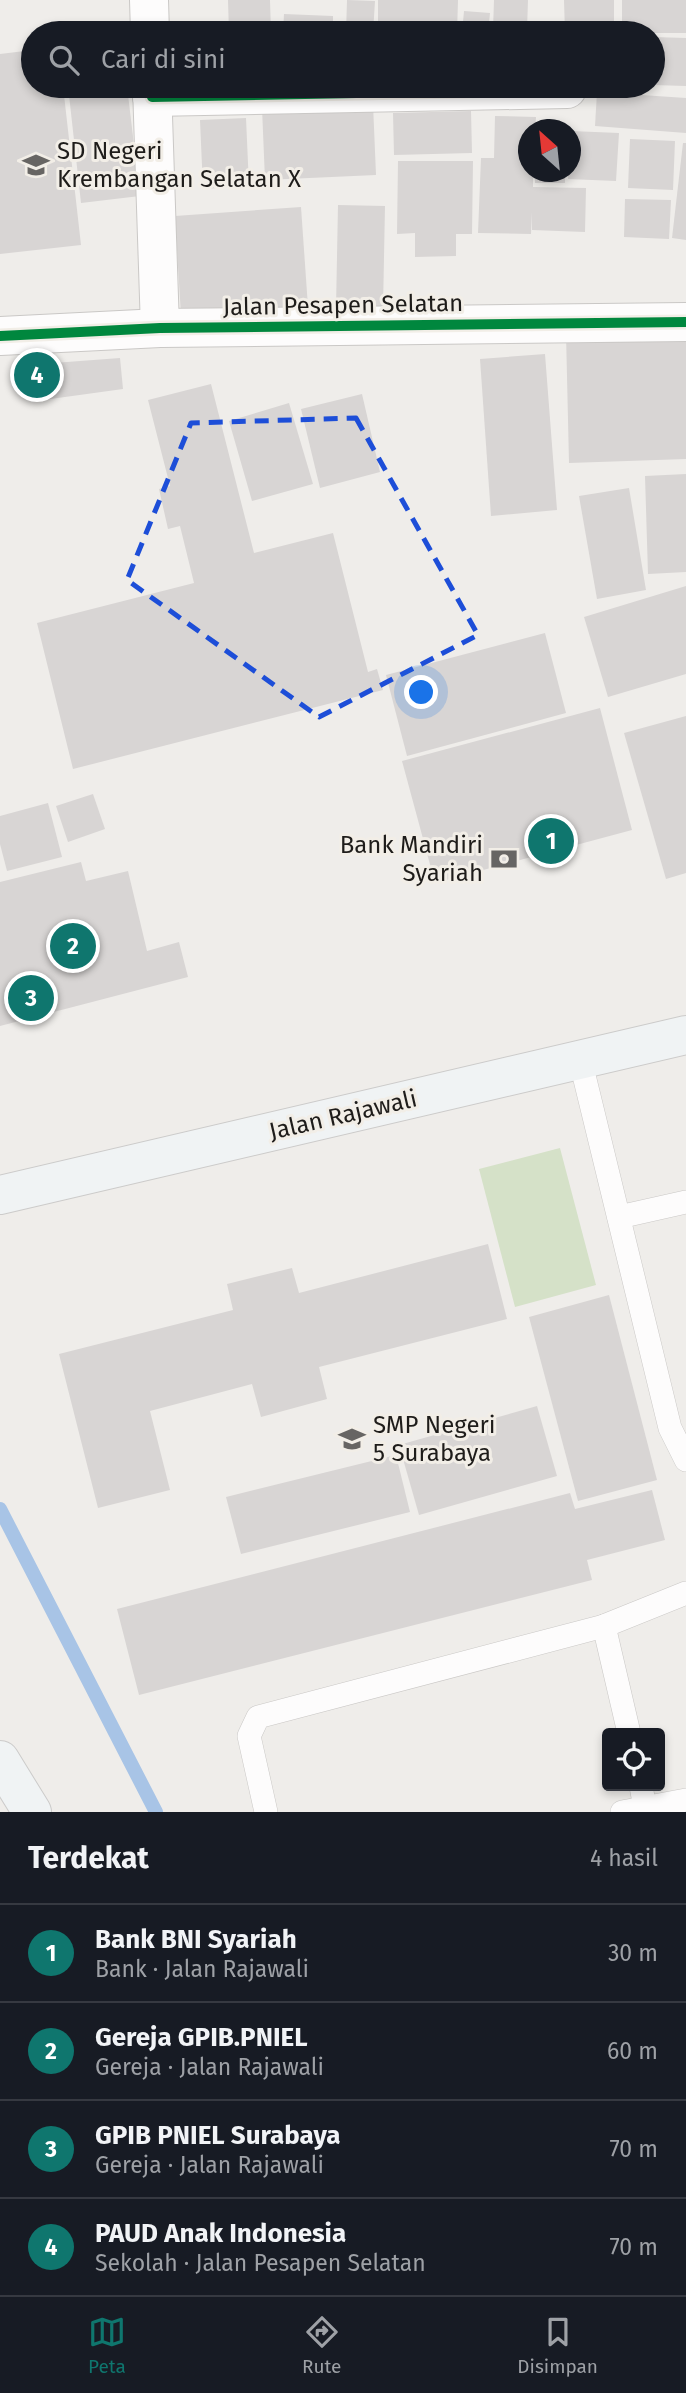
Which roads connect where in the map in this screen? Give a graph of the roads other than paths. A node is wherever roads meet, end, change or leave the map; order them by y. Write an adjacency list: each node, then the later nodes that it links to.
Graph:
1 (149, 0): 2 (street)
2 (150, 21)
3 (152, 98): 5 (street)
4 (686, 322): 5 (street, Jalan Pesapen Selatan)
5 (160, 328): 6 (street, Jalan Pesapen Selatan)
6 (0, 336)
7 (686, 1035): 8 (main road, Jalan Rajawali)
8 (580, 1059): 9 (main road, Jalan Rajawali); 11 (lane)
9 (0, 1195)
10 (686, 1202): 11 (lane)
11 (619, 1217): 12 (lane)
12 (686, 1460)
13 (686, 1593): 14 (lane)
14 (604, 1626): 15 (lane); 20 (lane)
15 (627, 1726)
16 (0, 1760): 19 (main road)
17 (643, 1797): 18 (lane); 21 (lane)
18 (686, 1800)
19 (32, 1812)
20 (266, 1812)
21 (622, 1812)

